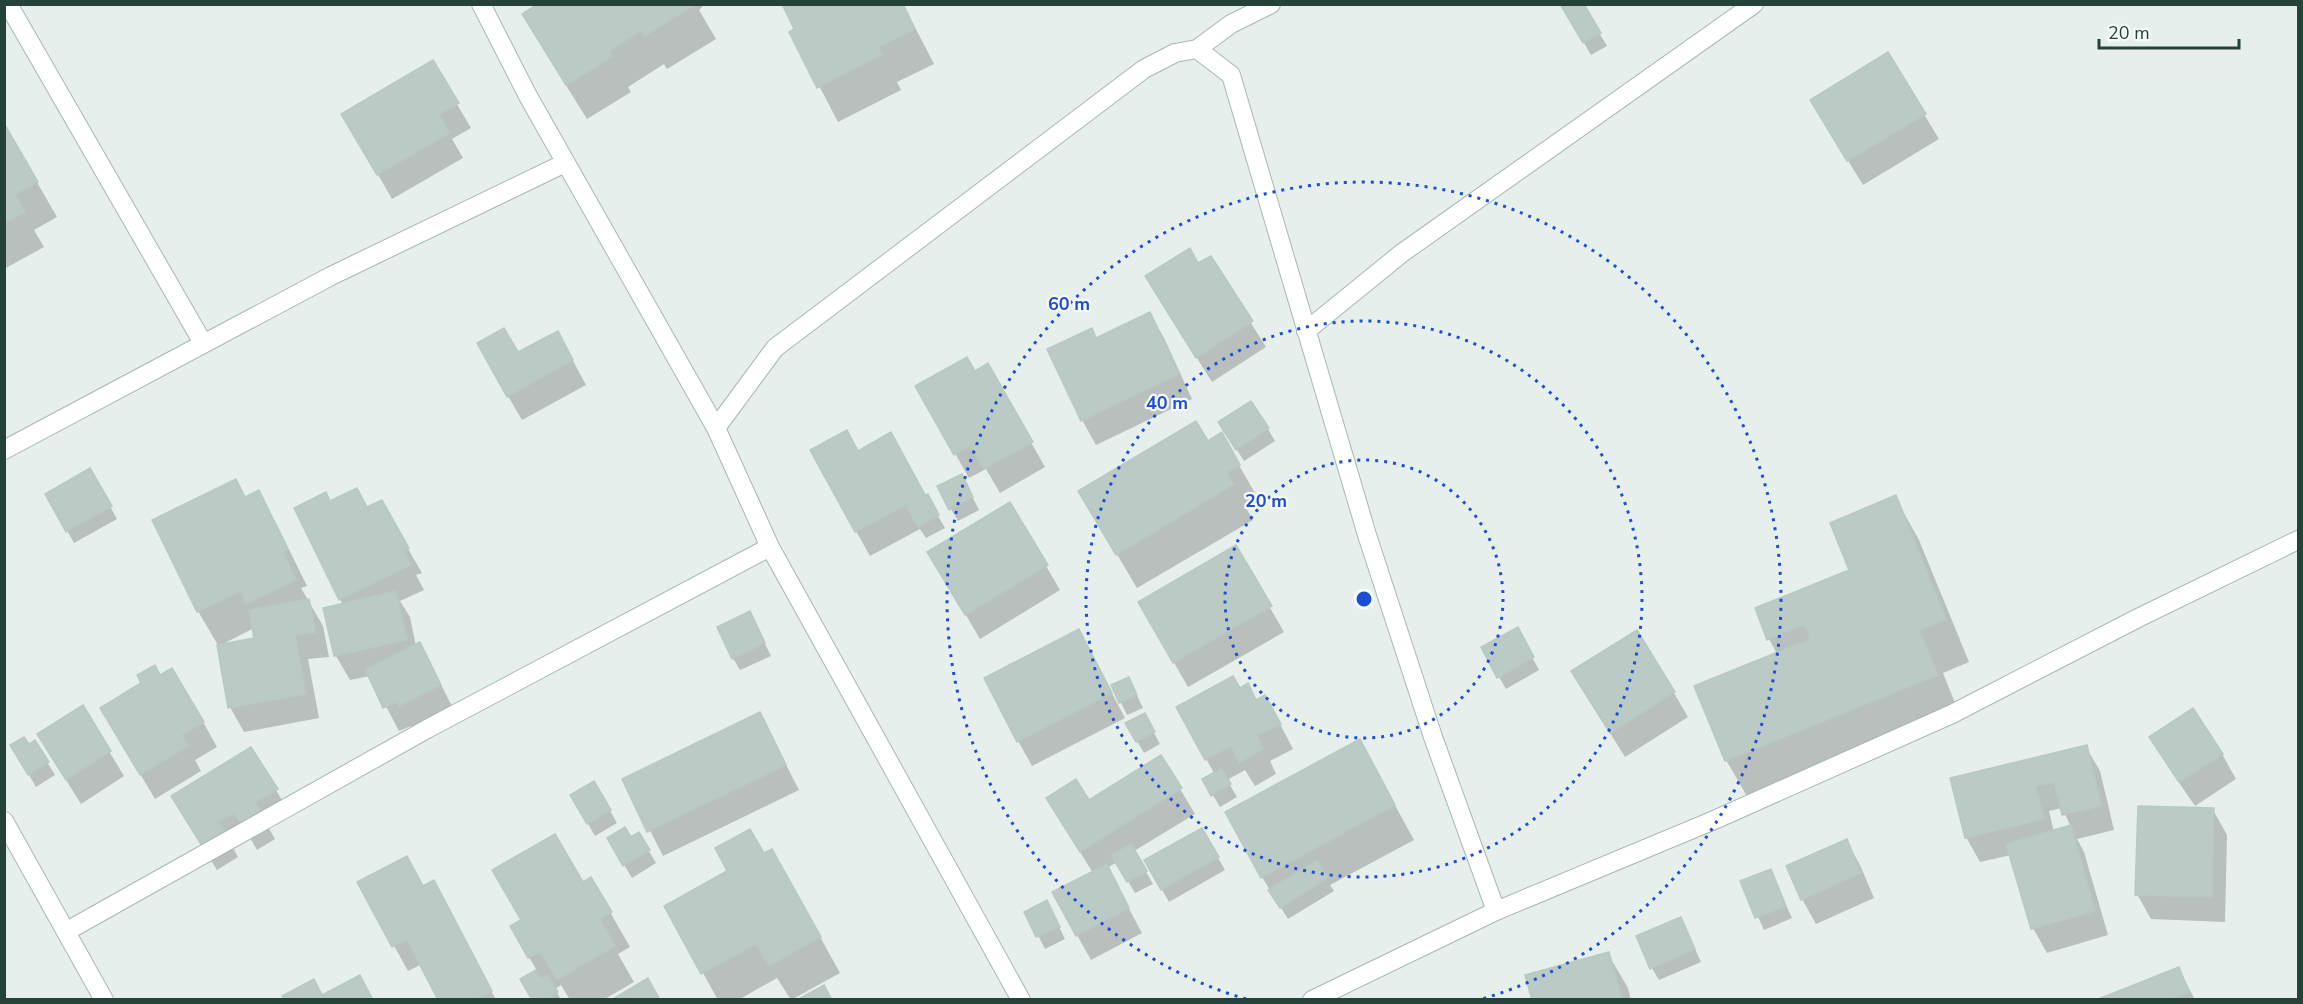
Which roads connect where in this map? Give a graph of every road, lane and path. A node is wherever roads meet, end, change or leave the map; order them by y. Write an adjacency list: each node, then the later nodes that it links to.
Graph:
1 (8, 4): 8 (street)
2 (481, 4): 6 (street)
3 (1271, 4): 5 (street)
4 (1754, 4): 7 (street)
5 (1197, 49): 7 (street); 9 (street)
6 (565, 163): 8 (street); 9 (street)
7 (1306, 331): 14 (street)
8 (203, 343): 10 (street)
9 (716, 428): 12 (street)
10 (4, 450)
11 (2298, 540): 14 (street)
12 (770, 547): 15 (street); 17 (street)
13 (4, 821): 15 (street)
14 (1496, 911): 18 (street)
15 (67, 931): 16 (street)
16 (104, 999)
17 (1021, 999)
18 (1316, 999)

